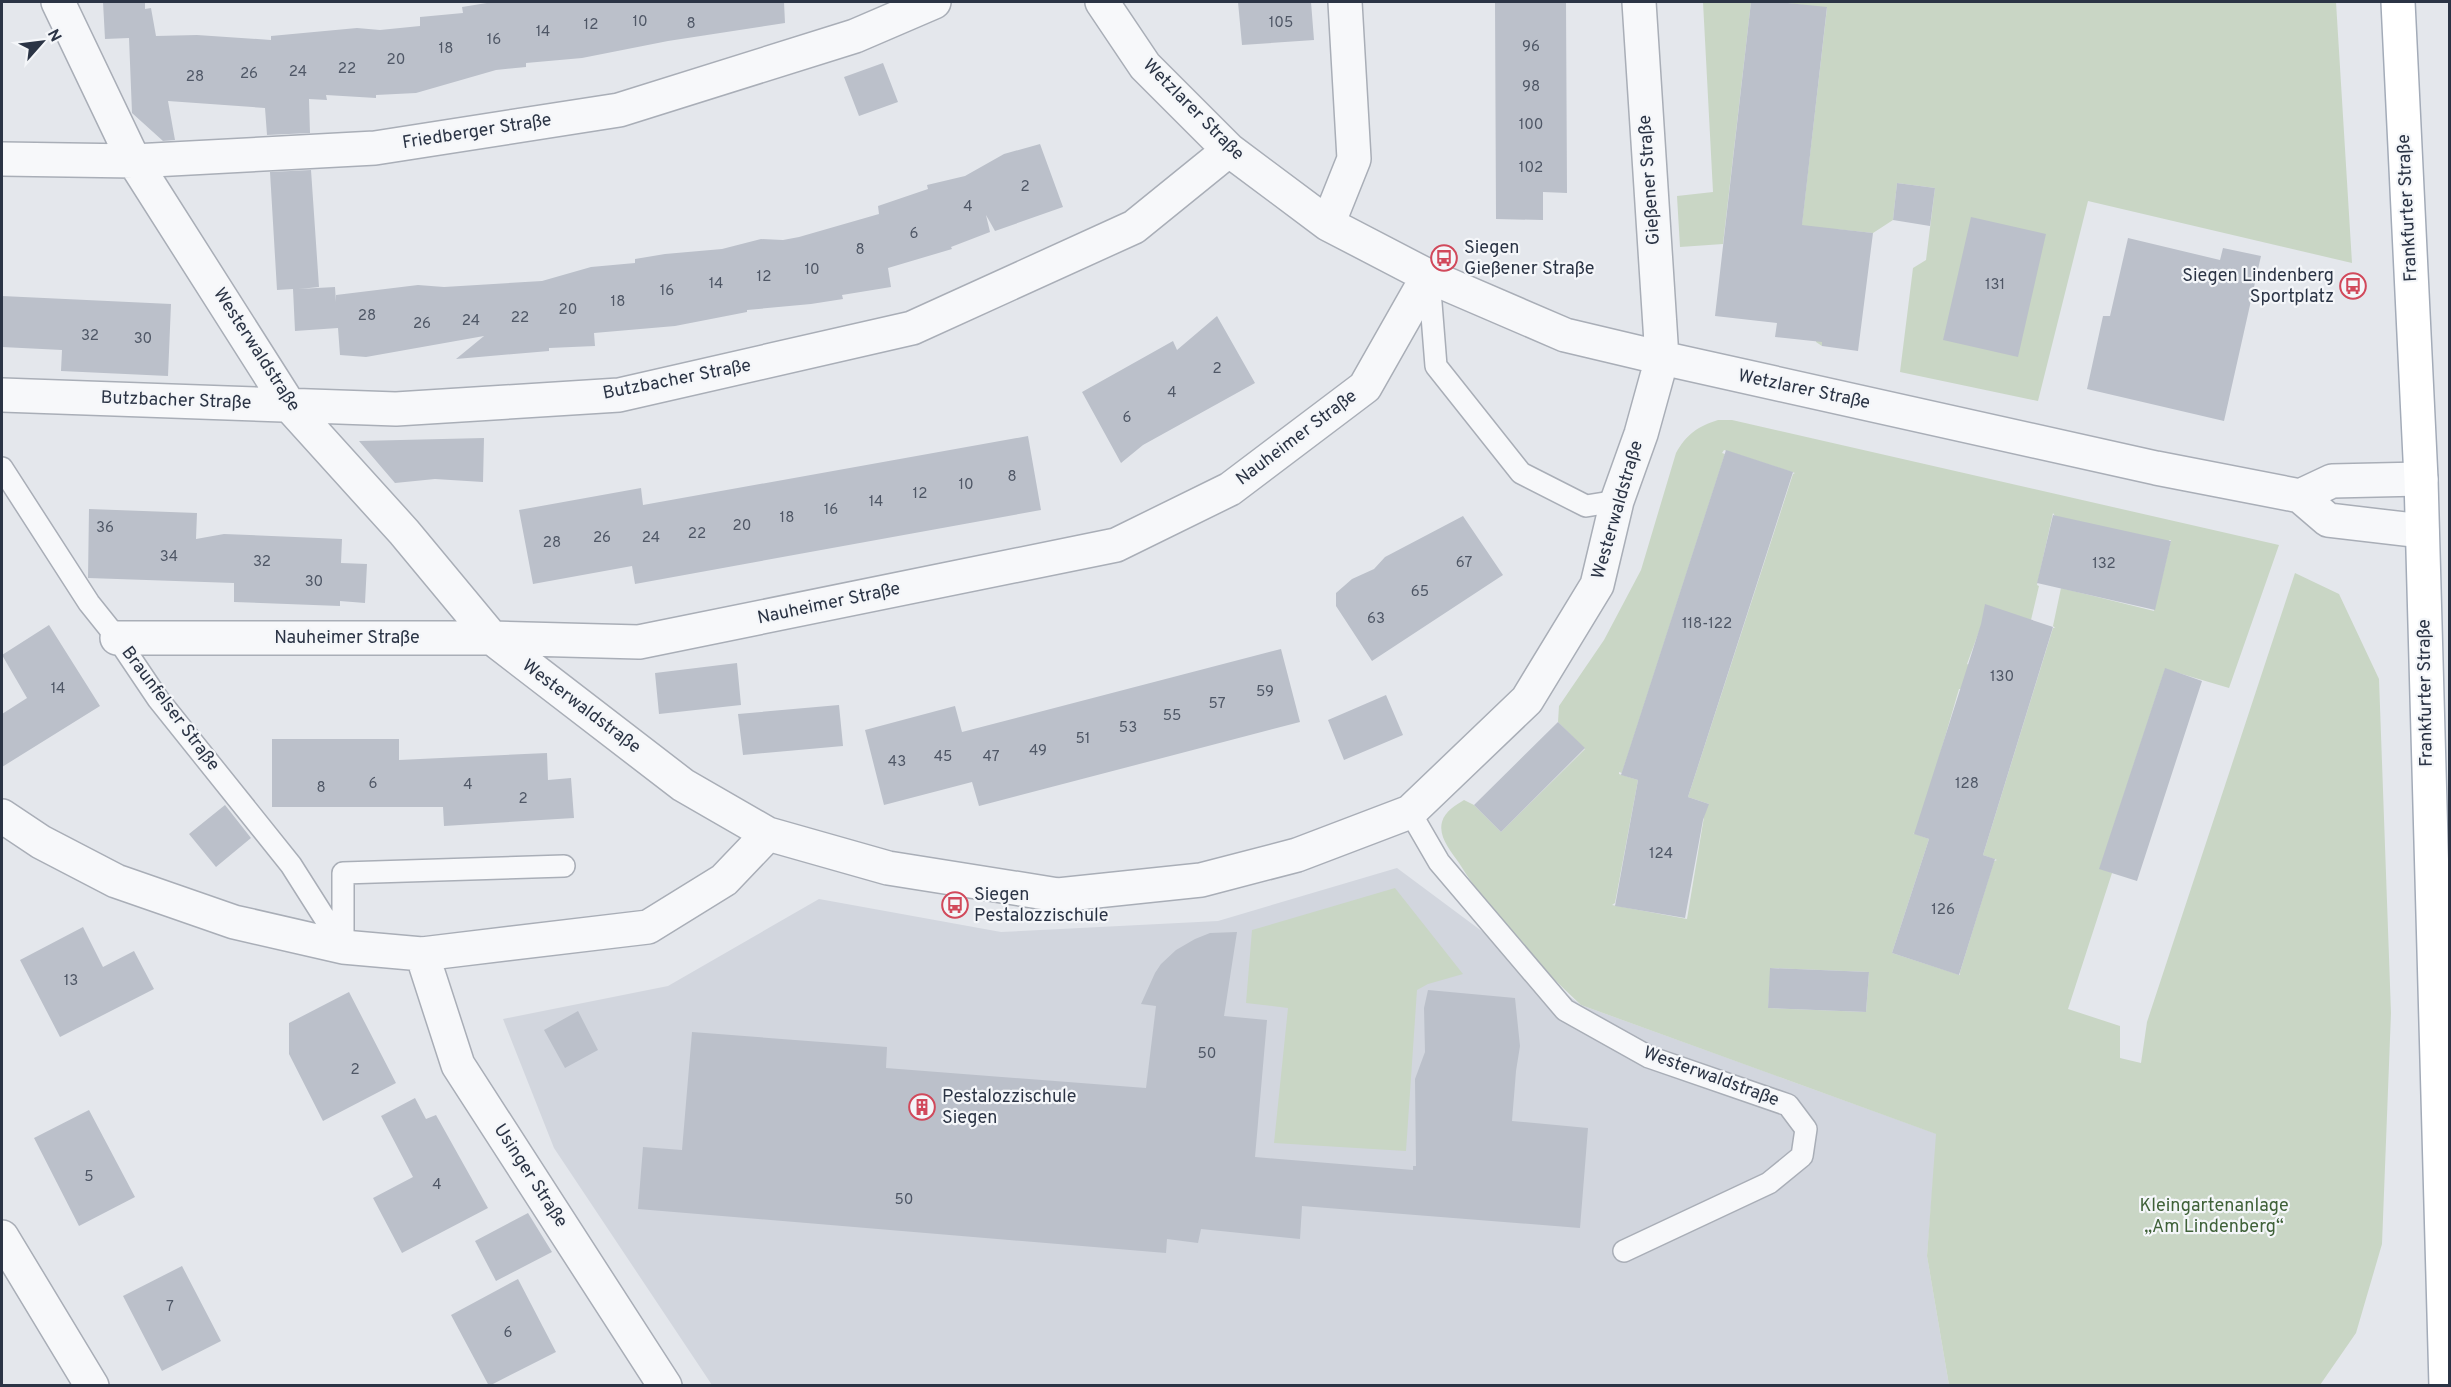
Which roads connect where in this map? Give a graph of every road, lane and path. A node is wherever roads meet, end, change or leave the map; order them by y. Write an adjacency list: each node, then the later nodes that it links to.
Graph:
1 (58, 2): 9 (street, Westerwaldstraße)
2 (934, 2): 9 (street, Friedberger Straße)
3 (1102, 2): 7 (street, Wetzlarer Straße)
4 (1345, 2): 10 (street)
5 (1639, 2): 12 (street, Gießener Straße)
6 (2398, 2): 16 (main road, Frankfurter Straße)
7 (1229, 150): 10 (street, Wetzlarer Straße); 14 (street, Butzbacher Straße)
8 (2, 159): 9 (street, Friedberger Straße)
9 (134, 160): 14 (street, Westerwaldstraße)
10 (1328, 224): 11 (street, Wetzlarer Straße)
11 (1428, 276): 12 (street, Wetzlarer Straße); 18 (lane); 21 (street, Nauheimer Straße)
12 (1662, 358): 17 (street, Wetzlarer Straße); 18 (street, Westerwaldstraße)
13 (2, 394): 14 (street, Butzbacher Straße)
14 (289, 405): 21 (street, Westerwaldstraße)
15 (2, 468): 20 (lane, Braunfelser Straße)
16 (2421, 479): 17 (street); 19 (main road, Frankfurter Straße)
17 (2300, 496): 19 (street, Wetzlarer Straße)
18 (1617, 501): 22 (street, Westerwaldstraße)
19 (2422, 531): 32 (main road, Frankfurter Straße)
20 (117, 638): 21 (street, Nauheimer Straße); 26 (lane, Braunfelser Straße)
21 (492, 638): 24 (street, Westerwaldstraße)
22 (1410, 812): 24 (street, Westerwaldstraße); 29 (lane, Westerwaldstraße)
23 (2, 816): 26 (street)
24 (768, 834): 27 (street)
25 (564, 866): 26 (lane)
26 (343, 946): 27 (street)
27 (422, 954): 31 (street, Usinger Straße)
28 (2, 1237): 30 (street)
29 (1624, 1251)
30 (92, 1386)
31 (664, 1386)
32 (2446, 1386)

